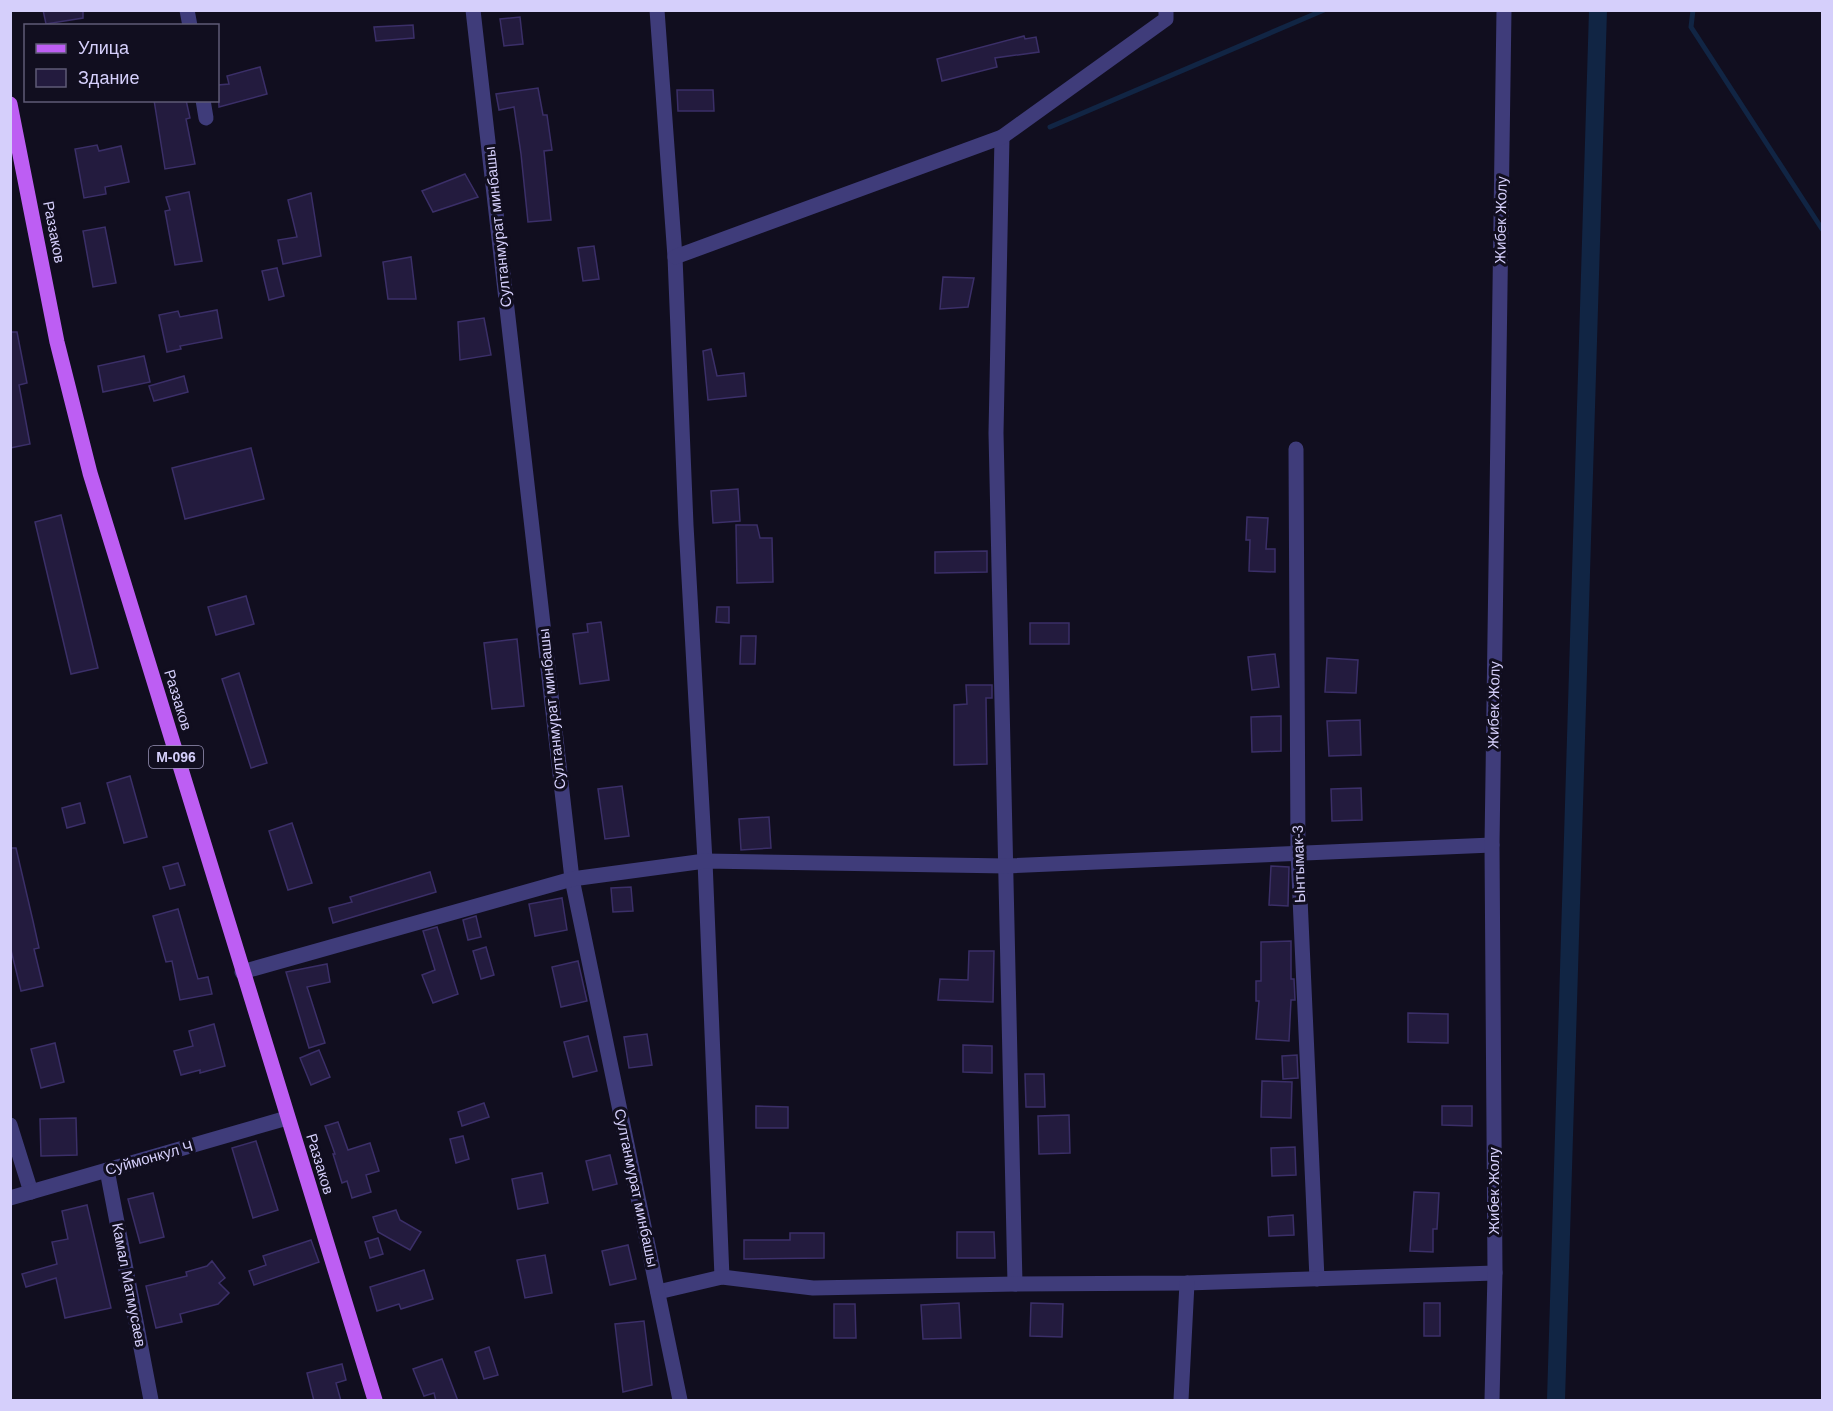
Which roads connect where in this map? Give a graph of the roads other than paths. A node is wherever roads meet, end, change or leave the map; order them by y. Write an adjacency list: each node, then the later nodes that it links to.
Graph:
1 (473, 10): 15 (street, Султанмурат минбашы)
2 (657, 10): 9 (street)
3 (1166, 10): 8 (street)
4 (1504, 10): 11 (street, Жибек Жолу)
5 (203, 102): 7 (street)
6 (10, 104): 16 (main road, Раззаков / М-096)
7 (206, 118)
8 (1002, 137): 9 (street); 14 (street)
9 (675, 257): 13 (street)
10 (1296, 449): 12 (street, Ынтымак-3)
11 (1492, 845): 12 (street); 22 (street, Жибек Жолу)
12 (1298, 853): 14 (street); 24 (street, Ынтымак-3)
13 (705, 861): 14 (street); 15 (street); 23 (street)
14 (1006, 866): 26 (street)
15 (572, 879): 16 (street); 27 (street, Султанмурат минбашы)
16 (242, 972): 17 (main road, Раззаков / М-096)
17 (287, 1118): 19 (street, Суймонкул Ч); 29 (main road, Раззаков / М-096)
18 (10, 1125): 20 (street)
19 (107, 1170): 20 (street, Суймонкул Ч); 28 (street, Камал Матмусаев)
20 (31, 1192): 21 (street, Суймонкул Ч)
21 (10, 1198)
22 (1495, 1274): 24 (street); 32 (street, Жибек Жолу)
23 (722, 1277): 26 (street); 27 (street)
24 (1317, 1279): 25 (street)
25 (1187, 1283): 26 (street); 31 (street)
26 (1015, 1284)
27 (658, 1292): 30 (street, Султанмурат минбашы)
28 (151, 1401)
29 (375, 1401)
30 (680, 1401)
31 (1180, 1401)
32 (1492, 1401)

